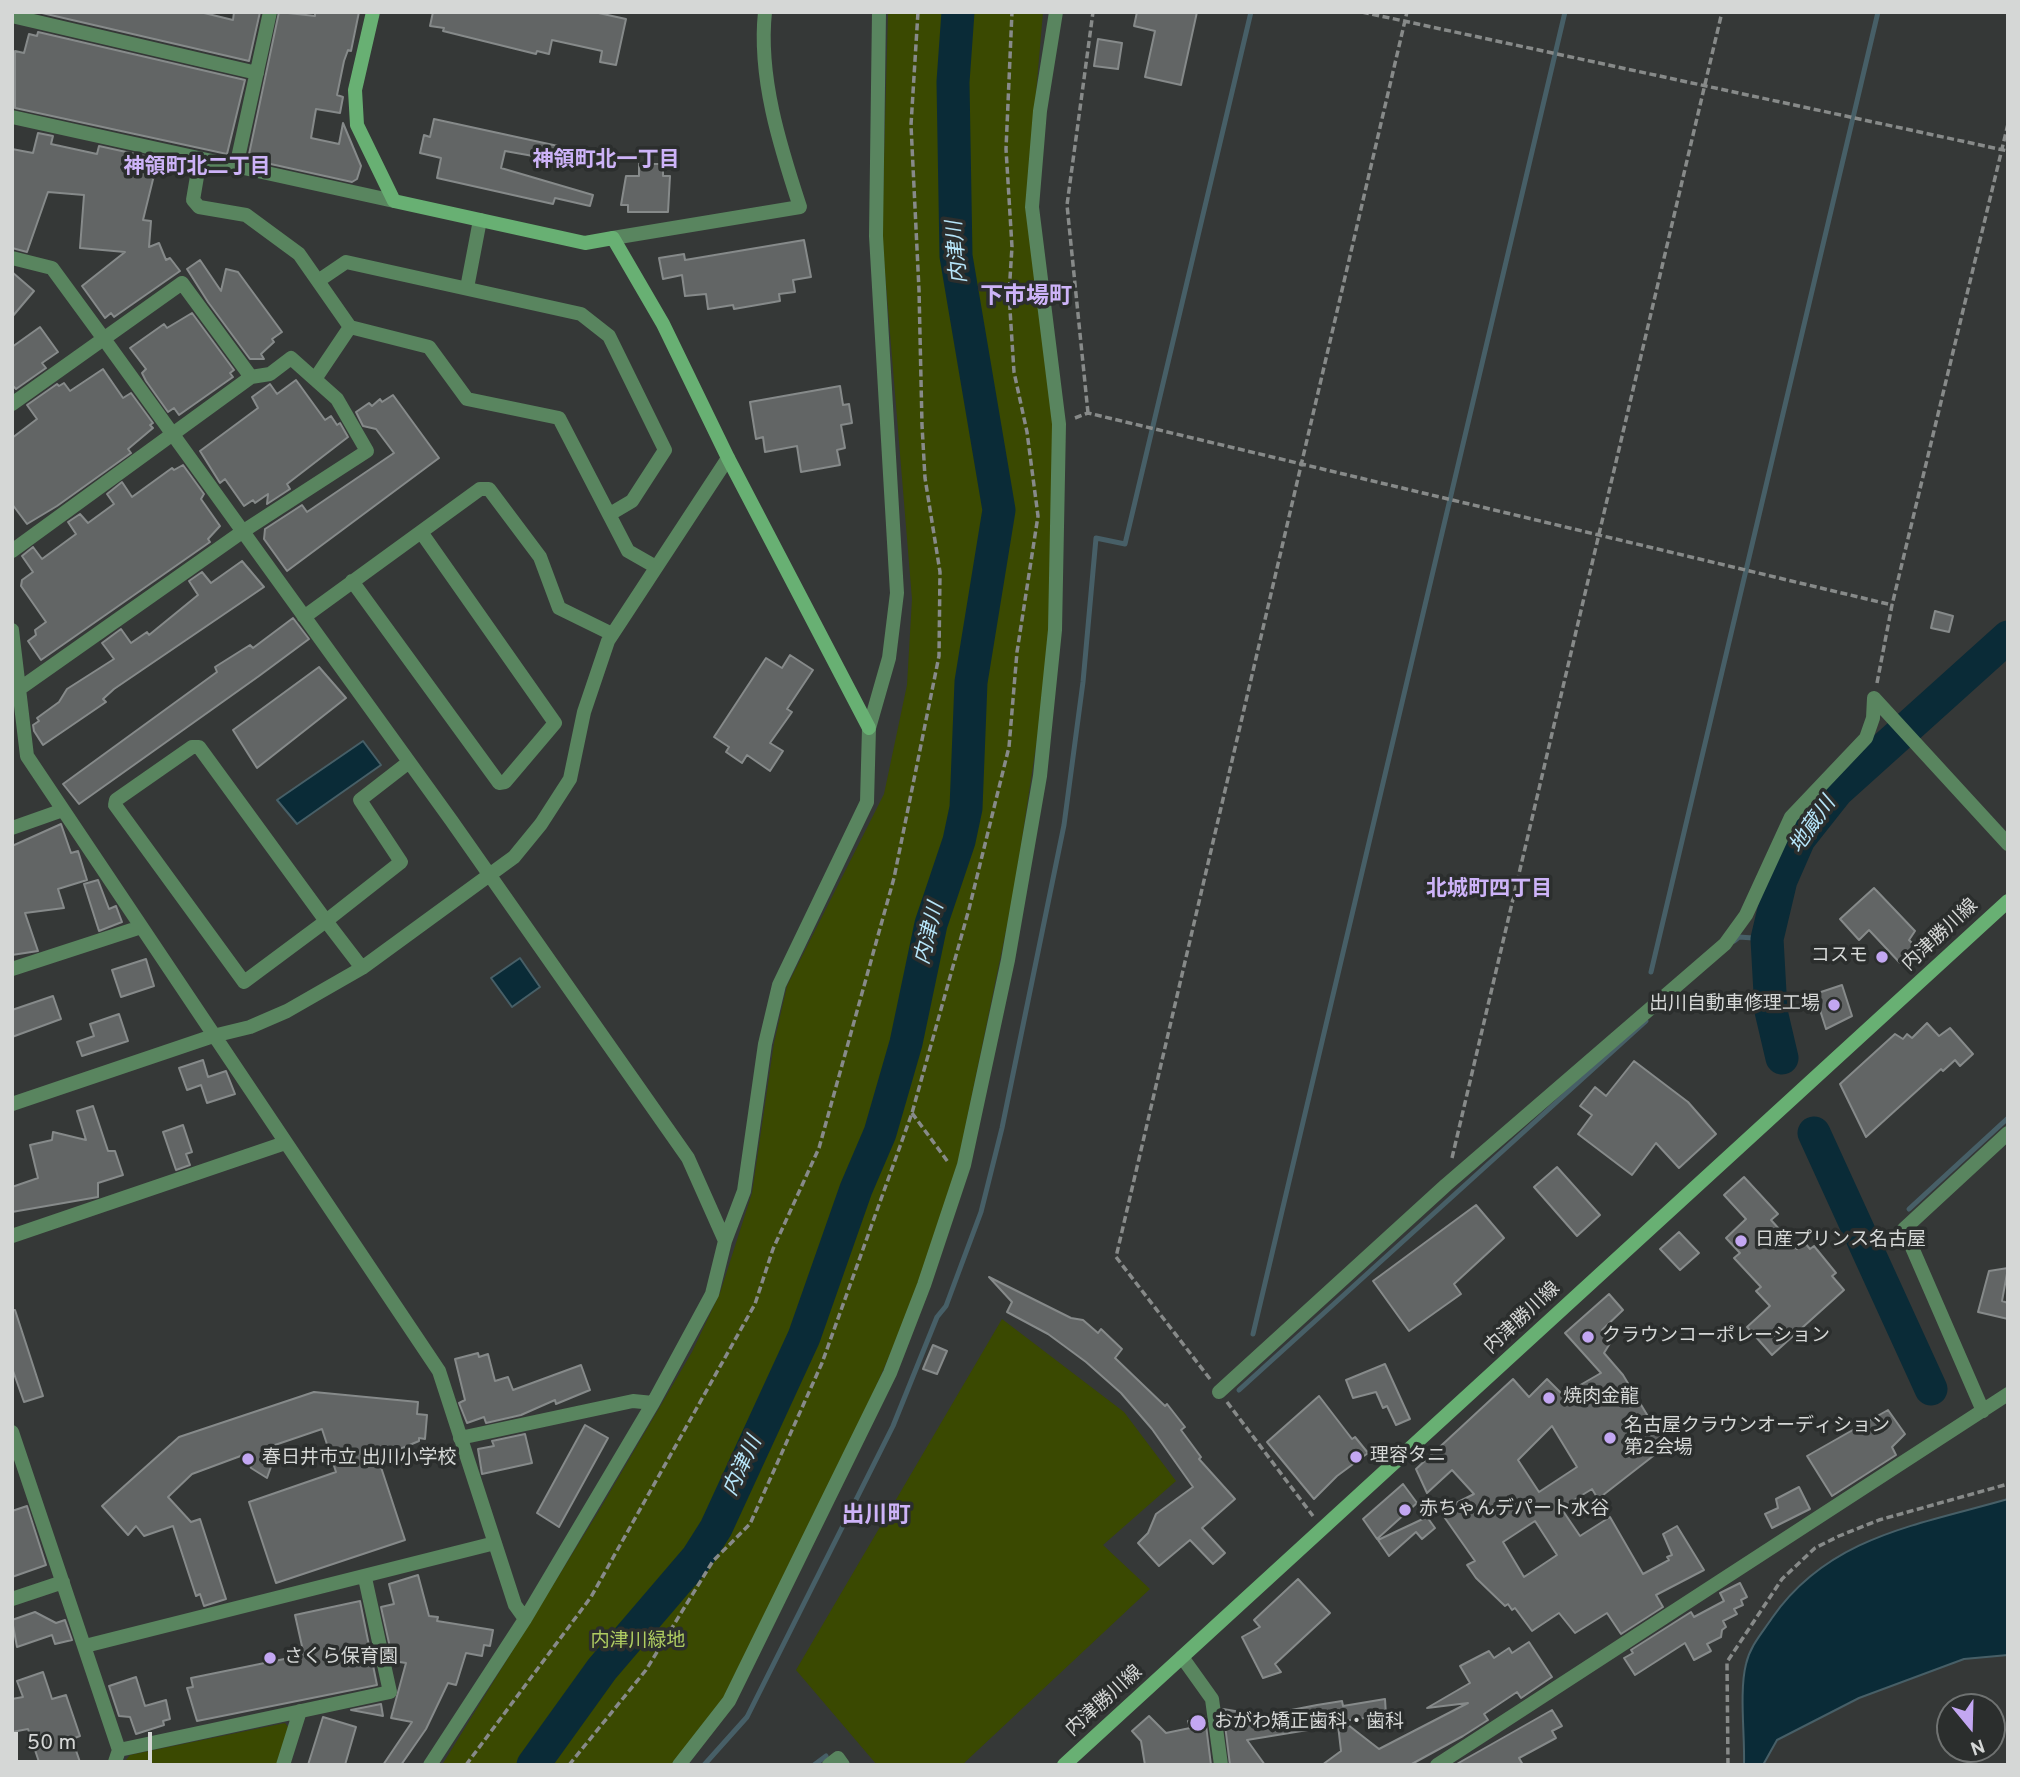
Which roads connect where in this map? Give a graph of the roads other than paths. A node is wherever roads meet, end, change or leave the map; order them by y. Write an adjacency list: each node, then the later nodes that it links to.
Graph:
1 (270, 12): 7 (street)
2 (373, 12): 11 (main road)
3 (765, 12): 13 (street)
4 (879, 12): 34 (street)
5 (1056, 12): 69 (street)
6 (16, 17): 7 (street)
7 (257, 72): 10 (street)
8 (12, 117): 9 (street)
9 (200, 159): 10 (street); 15 (street)
10 (236, 167): 11 (street)
11 (394, 201): 12 (main road)
12 (480, 220): 13 (main road); 16 (street)
13 (613, 238): 23 (main road)
14 (12, 258): 18 (street)
15 (317, 281): 16 (street); 17 (street)
16 (467, 288): 24 (street)
17 (350, 327): 20 (street); 24 (street)
18 (104, 338): 19 (street); 21 (street); 22 (street)
19 (251, 377): 20 (street); 22 (street)
20 (316, 379): 25 (street)
21 (12, 404)
22 (172, 436): 25 (street); 27 (street)
23 (728, 458): 28 (street); 34 (main road)
24 (610, 514): 28 (street)
25 (242, 532): 30 (street); 33 (street)
26 (421, 532): 29 (street); 29 (street); 32 (street)
27 (12, 551)
28 (656, 567): 32 (street)
29 (352, 581): 30 (street)
30 (304, 617): 35 (street)
31 (12, 630): 33 (street)
32 (612, 634): 39 (street)
33 (15, 692): 36 (street)
34 (869, 728): 50 (street)
35 (409, 762): 39 (street); 41 (street)
36 (63, 810): 37 (street); 42 (street)
37 (12, 828)
38 (2008, 844): 51 (street)
39 (488, 873): 43 (street); 50 (street)
40 (2008, 901): 63 (main road, 内津勝川線)
41 (326, 922): 41 (street); 43 (street)
42 (141, 927): 44 (street); 45 (street)
43 (362, 968): 45 (street)
44 (12, 969)
45 (213, 1036): 46 (street); 48 (street)
46 (12, 1104)
47 (2008, 1133): 54 (street)
48 (285, 1143): 49 (street); 56 (street)
49 (12, 1236)
50 (725, 1241): 53 (street)
51 (1219, 1392)
52 (2008, 1394): 54 (street)
53 (653, 1403): 56 (street); 61 (street)
54 (1983, 1411): 74 (street)
55 (12, 1432): 59 (street)
56 (460, 1438): 57 (street)
57 (495, 1544): 58 (street); 61 (street)
58 (365, 1578): 62 (street); 64 (street)
59 (63, 1582): 60 (street); 62 (street)
60 (12, 1599)
61 (525, 1619): 68 (street)
62 (85, 1646): 65 (street)
63 (1182, 1657): 72 (main road, 内津勝川線); 73 (street)
64 (300, 1711): 65 (street); 67 (street)
65 (119, 1750): 66 (street)
66 (114, 1765)
67 (283, 1765)
68 (430, 1765)
69 (679, 1765)
70 (829, 1765): 71 (street)
71 (843, 1765)
72 (1064, 1765)
73 (1221, 1765)
74 (1437, 1765)

